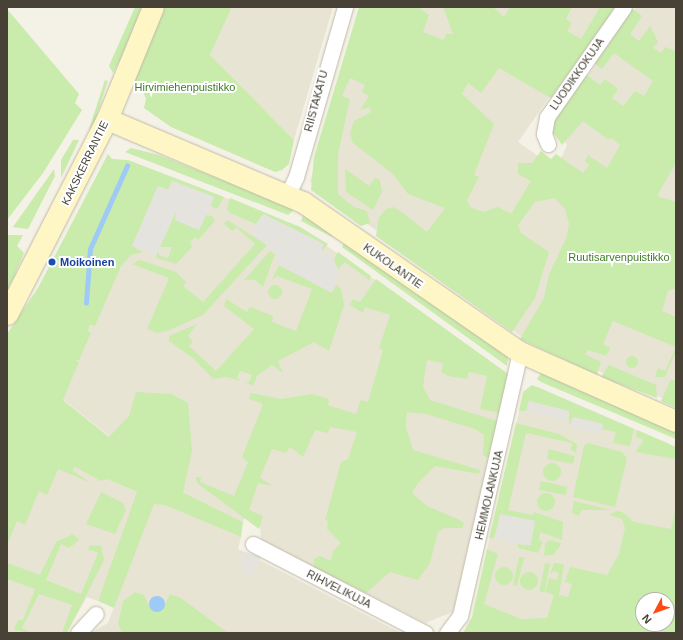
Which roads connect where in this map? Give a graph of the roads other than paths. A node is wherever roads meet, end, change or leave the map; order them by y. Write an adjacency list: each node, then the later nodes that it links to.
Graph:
1 (153, 7): 4 (street, KAKSKERRANTIE)
2 (345, 7): 6 (street, RIISTAKATU)
3 (624, 7): 5 (street, LUODIKKOKUJA)
4 (107, 119): 6 (street, KUKOLANTIE); 7 (street, KAKSKERRANTIE)
5 (548, 144)
6 (288, 194): 8 (street, KUKOLANTIE)
7 (7, 314)
8 (520, 352): 9 (street, KUKOLANTIE); 14 (street, HEMMOLANKUJA)
9 (676, 421)
10 (253, 544): 13 (street, RIHVELIKUJA)
11 (96, 614): 12 (street)
12 (78, 633)
13 (425, 633)
14 (447, 633)

